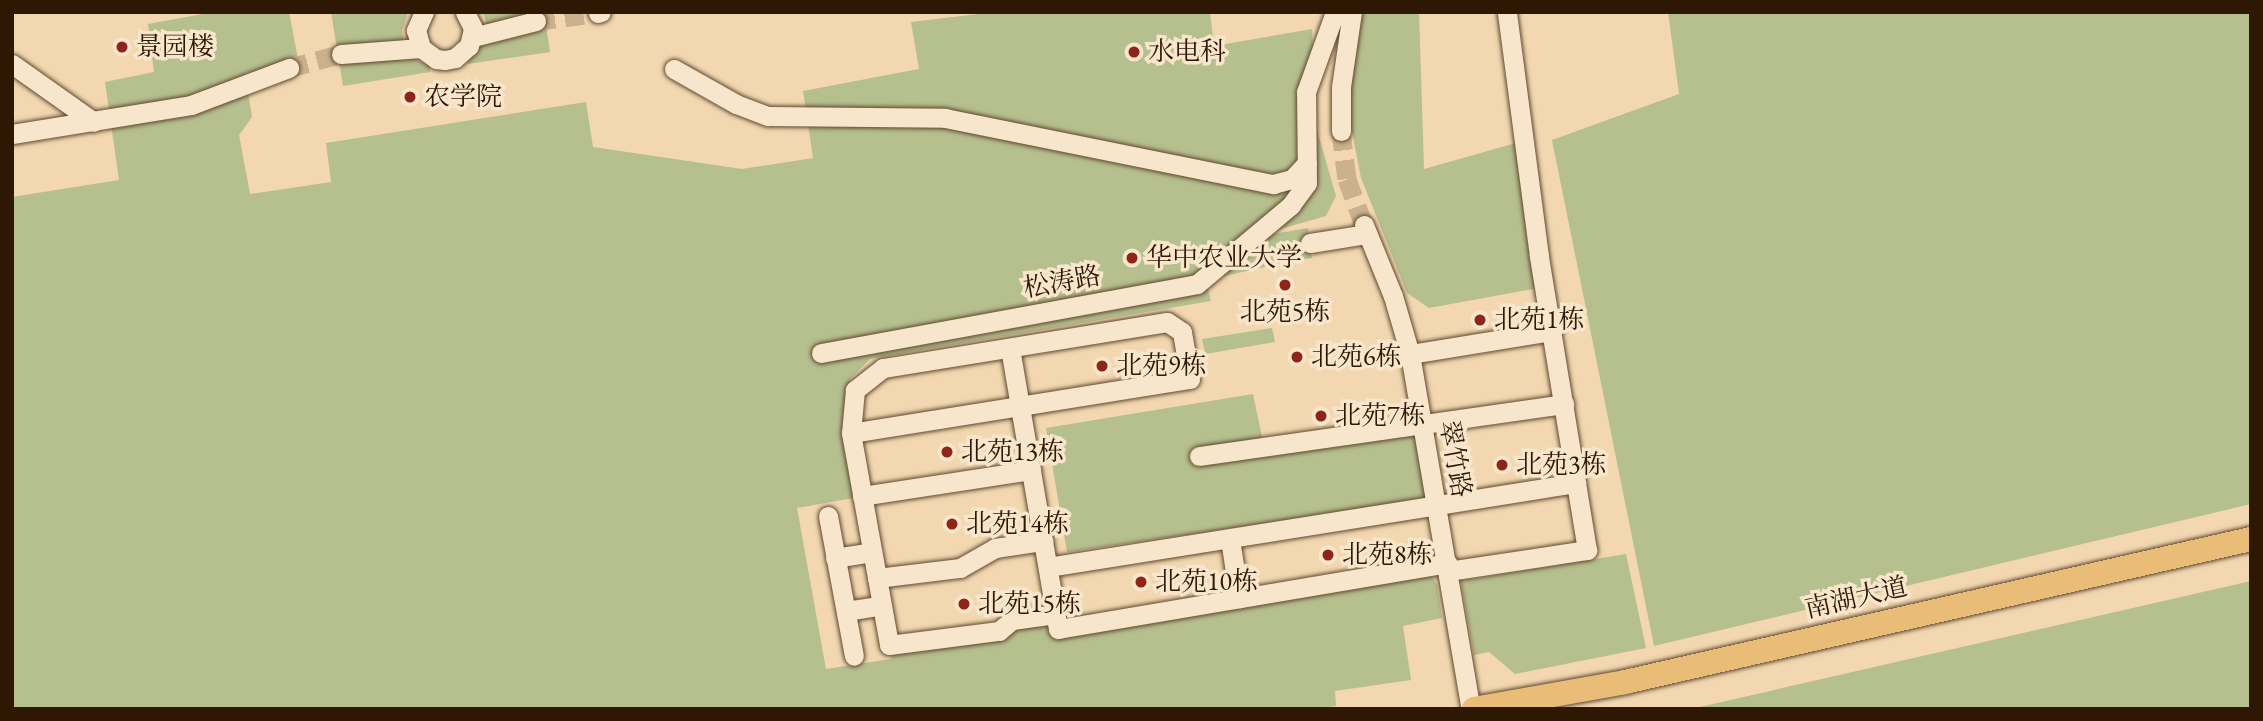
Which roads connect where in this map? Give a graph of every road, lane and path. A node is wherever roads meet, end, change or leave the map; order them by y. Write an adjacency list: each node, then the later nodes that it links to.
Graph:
1 (424, 12): 8 (street)
2 (465, 12): 7 (street)
3 (1335, 12): 16 (street, 松涛路)
4 (1352, 12): 14 (street)
5 (1507, 12): 18 (street)
6 (536, 21): 7 (street)
7 (472, 37): 8 (street)
8 (421, 48): 9 (street)
9 (341, 54)
10 (12, 63): 13 (street)
11 (289, 68): 13 (street)
12 (674, 69): 16 (street)
13 (94, 122): 15 (street)
14 (1341, 131)
15 (12, 134)
16 (1307, 163): 20 (street, 松涛路)
17 (1310, 243): 21 (street, 翠竹路)
18 (1552, 331): 21 (street); 22 (street)
19 (1010, 348): 23 (street); 23 (street); 25 (street)
20 (821, 353)
21 (1410, 354): 24 (street, 翠竹路)
22 (1564, 404): 24 (street); 28 (street)
23 (1020, 407): 25 (street); 27 (street)
24 (1423, 425): 26 (street); 30 (street, 翠竹路)
25 (851, 433): 29 (street)
26 (1199, 456)
27 (1031, 470): 29 (street); 34 (street)
28 (1576, 484): 30 (street); 39 (street)
29 (862, 496): 35 (street)
30 (1437, 506): 32 (street); 39 (street, 翠竹路)
31 (828, 516): 37 (street)
32 (1230, 538): 38 (street); 41 (street)
33 (2251, 539): 46 (main road, 南湖大道)
34 (1043, 541): 38 (street); 40 (street)
35 (872, 552): 37 (street); 40 (street)
36 (2251, 552): 47 (main road, 南湖大道)
37 (835, 558): 43 (street)
38 (1048, 567): 44 (street)
39 (1448, 567): 41 (street); 46 (street, 翠竹路)
40 (877, 579): 42 (street)
41 (1240, 598): 44 (street)
42 (882, 605): 43 (street); 44 (street)
43 (846, 611): 45 (street)
44 (1056, 614)
45 (854, 656)
46 (1472, 709)
47 (1557, 709)

